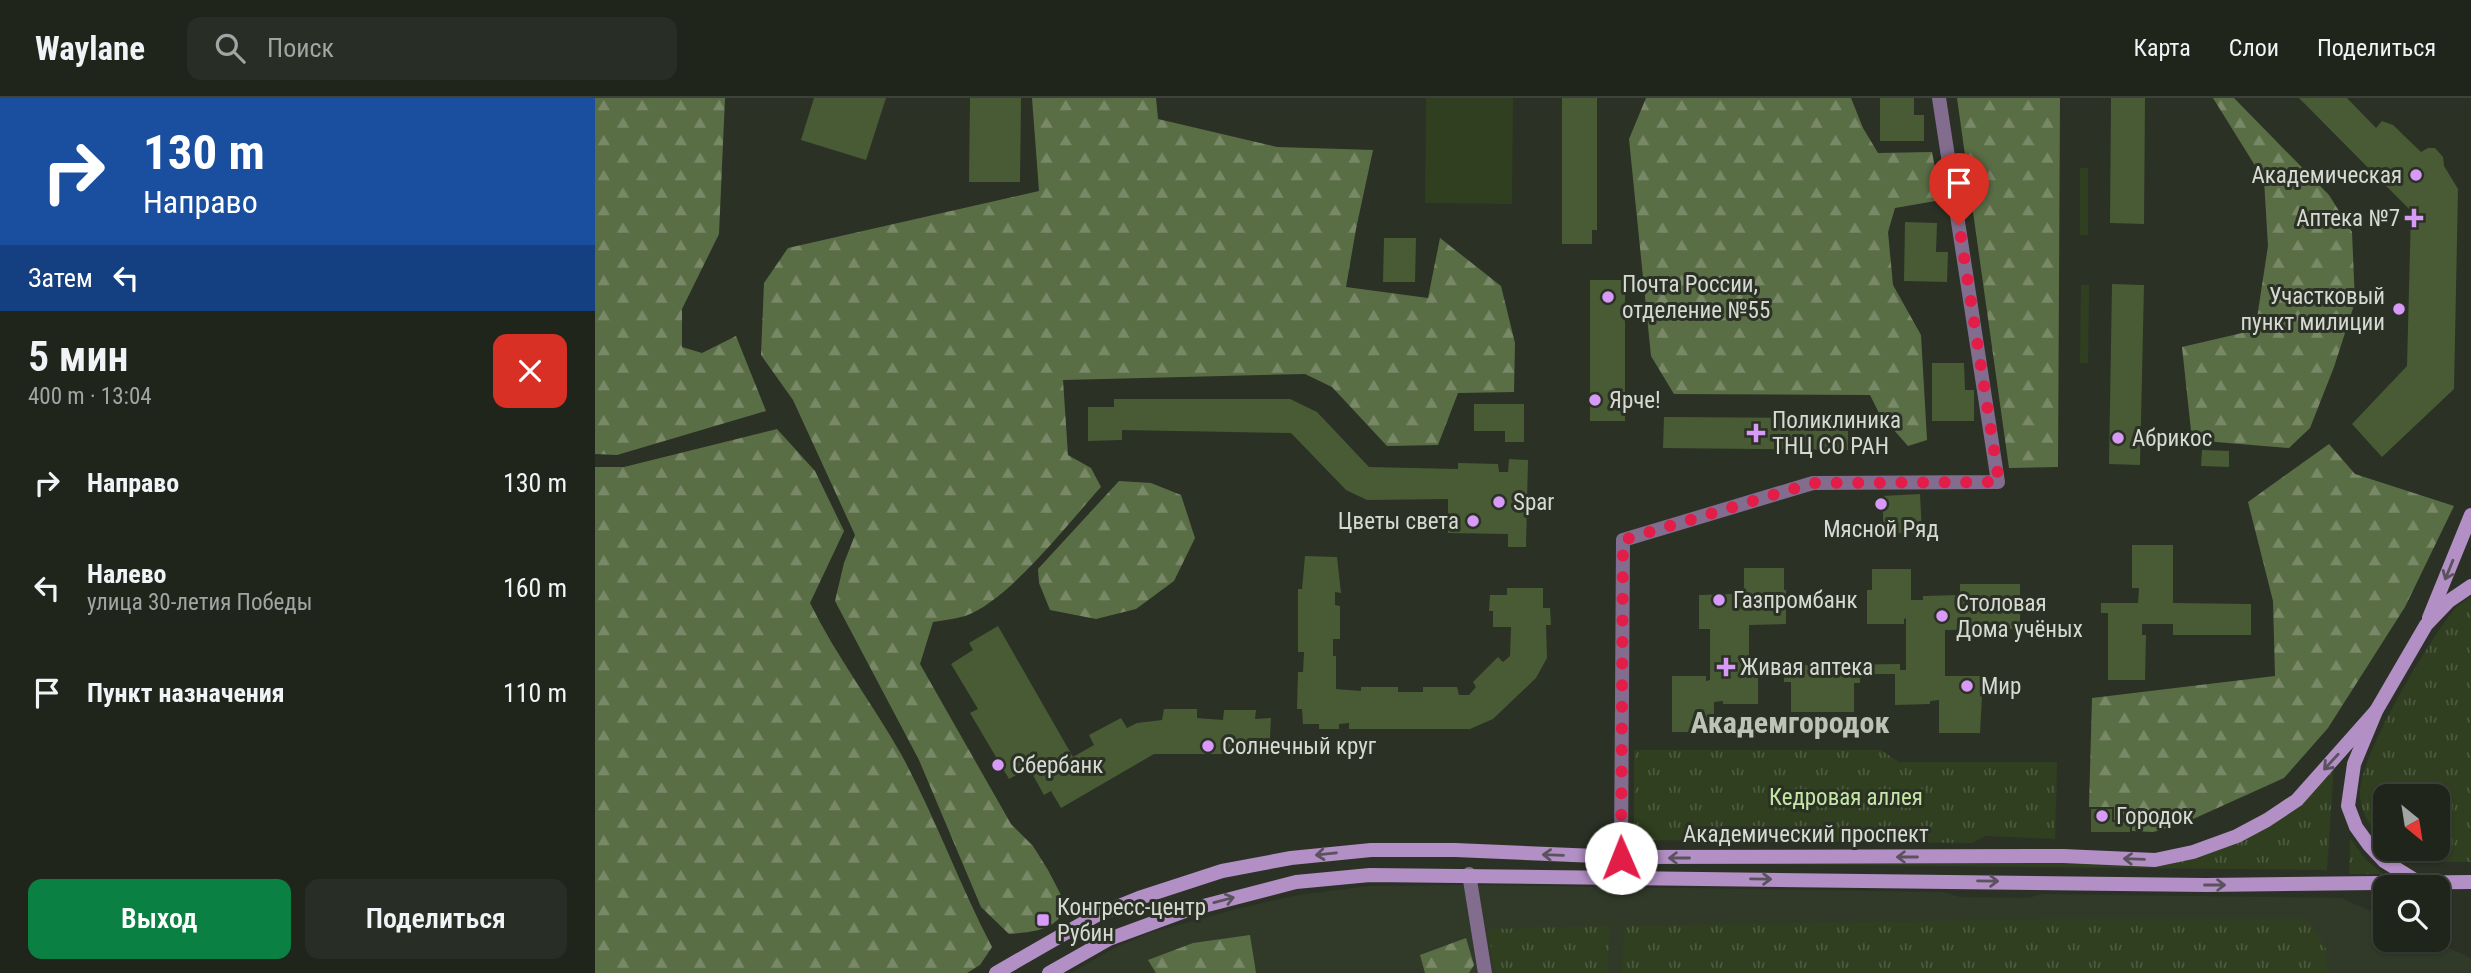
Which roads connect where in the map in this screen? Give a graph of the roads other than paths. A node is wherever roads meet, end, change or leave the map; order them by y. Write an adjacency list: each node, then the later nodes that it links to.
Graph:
1 (1939, 98): 6 (street)
2 (2471, 515): 4 (main road, one-way to 4)
3 (2471, 586): 4 (main road)
4 (2426, 625): 5 (main road)
5 (2376, 711): 6 (main road, Академический проспект, one-way to 6); 8 (main road)
6 (1621, 858): 9 (main road); 13 (main road, Академический проспект, one-way to 13)
7 (1469, 874): 9 (main road, Академический проспект); 14 (main road, Академический проспект, one-way to 7); 17 (street)
8 (2408, 875)
9 (1619, 877): 12 (main road, Академический проспект, one-way to 12)
10 (2450, 882): 11 (main road, Академический проспект)
11 (2471, 882)
12 (2373, 884)
13 (1097, 915): 14 (main road); 15 (main road, Академический проспект)
14 (1109, 939): 16 (main road, Академический проспект)
15 (996, 973)
16 (1049, 973)
17 (1485, 973)

